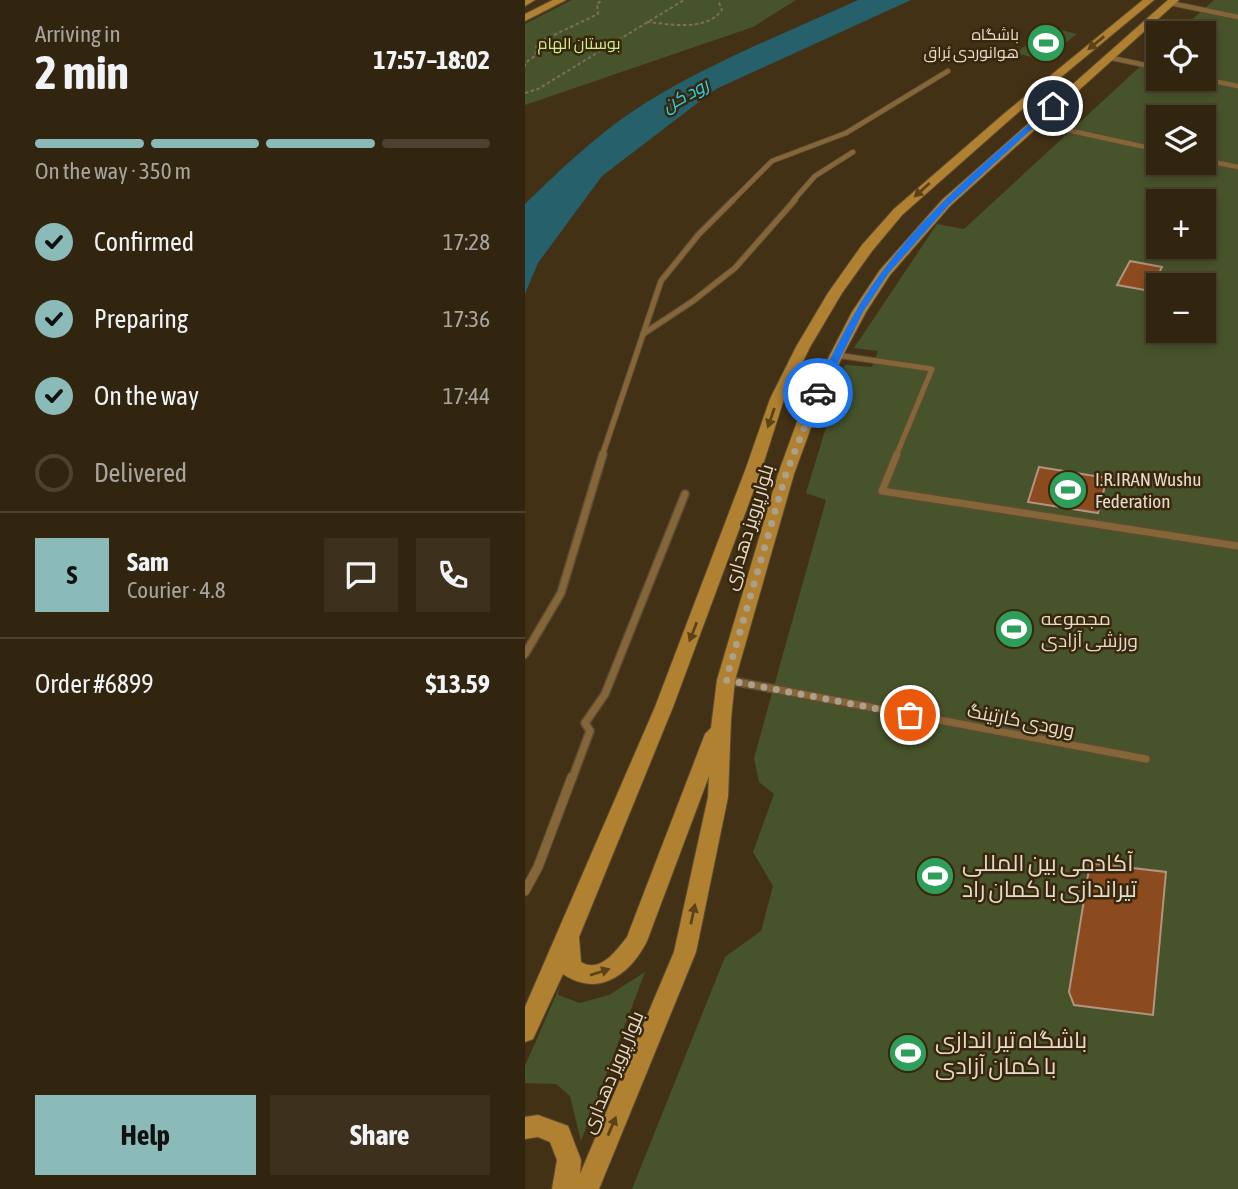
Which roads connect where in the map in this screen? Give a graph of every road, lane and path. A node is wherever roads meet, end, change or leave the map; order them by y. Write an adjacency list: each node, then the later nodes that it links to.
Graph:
1 (530, 0): 8 (main road)
2 (561, 0): 9 (main road)
3 (602, 0): 14 (path)
4 (684, 0): 11 (path)
5 (717, 0): 11 (path)
6 (1149, 0): 33 (main road, بلوار پرویز دهداری, one-way to 33)
7 (1172, 2): 10 (lane); 12 (main road, بلوار پرویز دهداری)
8 (525, 3)
9 (525, 18)
10 (1238, 18)
11 (647, 22): 18 (path)
12 (1107, 57): 13 (lane); 19 (main road, بلوار پرویز دهداری)
13 (1146, 65)
14 (525, 67)
15 (948, 71): 24 (lane)
16 (1216, 81): 17 (lane)
17 (1238, 86)
18 (525, 93)
19 (1035, 123): 20 (lane); 25 (main road, بلوار پرویز دهداری)
20 (1146, 147)
21 (853, 152): 24 (lane)
22 (1216, 162): 23 (lane)
23 (1238, 167)
24 (643, 335): 28 (lane)
25 (836, 355): 27 (lane); 29 (main road, بلوار پرویز دهداری)
26 (685, 494): 32 (lane)
27 (1238, 546)
28 (525, 654)
29 (726, 680): 30 (main road, بلوار پرویز دهداری); 31 (lane, ورودی کارتینگ)
30 (720, 719): 33 (main road, one-way to 30); 37 (main road, بلوار پرویز دهداری, one-way to 30)
31 (1146, 759)
32 (525, 891)
33 (570, 933): 34 (main road, بلوار پرویز دهداری)
34 (525, 1032)
35 (525, 1128): 36 (main road)
36 (565, 1189)
37 (586, 1189)

